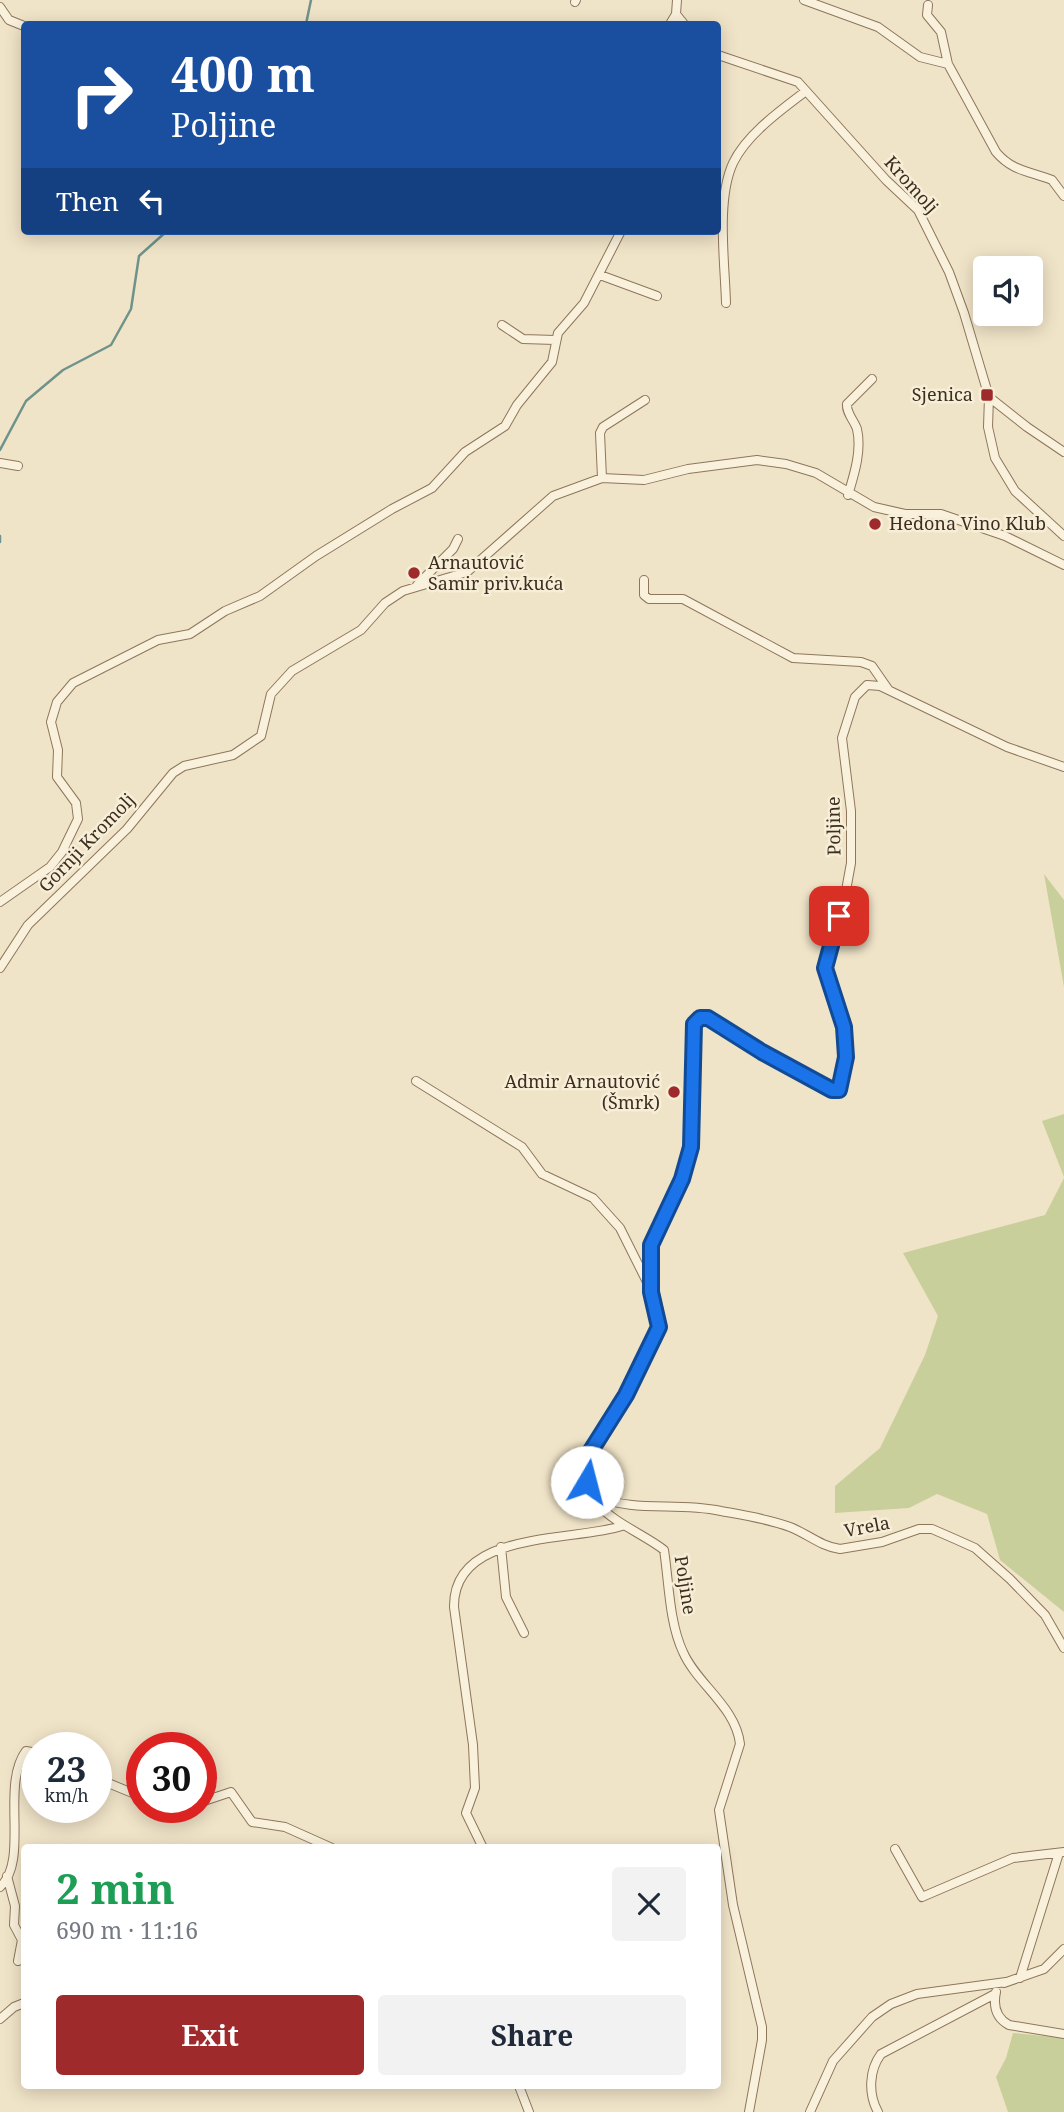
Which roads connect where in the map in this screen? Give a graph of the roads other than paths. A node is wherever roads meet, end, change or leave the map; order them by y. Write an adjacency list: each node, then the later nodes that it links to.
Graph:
1 (677, 0): 5 (street)
2 (804, 0): 10 (street)
3 (928, 5): 10 (street)
4 (0, 7): 8 (street)
5 (676, 14): 6 (street); 7 (street)
6 (672, 21)
7 (682, 21)
8 (21, 25)
9 (721, 56): 11 (street, Kromolj)
10 (948, 64): 12 (street)
11 (806, 92): 16 (street); 20 (street, Kromolj)
12 (1064, 196)
13 (619, 235): 14 (street)
14 (600, 275): 15 (street); 18 (street)
15 (657, 296)
16 (726, 303)
17 (502, 325): 18 (street)
18 (555, 340): 34 (street)
19 (872, 379): 26 (street)
20 (989, 397): 22 (street); 27 (street)
21 (645, 400): 25 (street)
22 (1064, 452)
23 (0, 463): 24 (street)
24 (19, 466)
25 (603, 478): 26 (street, Gornji Kromolj); 31 (street, Gornji Kromolj)
26 (848, 495): 29 (street, Gornji Kromolj)
27 (1064, 536)
28 (458, 539): 31 (street)
29 (1064, 565)
30 (644, 580): 32 (street)
31 (415, 587): 35 (street, Gornji Kromolj)
32 (888, 690): 33 (street); 37 (street, Poljine)
33 (1064, 767)
34 (0, 902)
35 (0, 968)
36 (416, 1080): 37 (street)
37 (651, 1292): 38 (street, Poljine)
38 (592, 1495): 39 (street, Poljine); 42 (street, Vrela)
39 (622, 1526): 40 (street); 65 (street, Poljine)
40 (501, 1547): 41 (street); 48 (street)
41 (524, 1633)
42 (1064, 1648)
43 (21, 1755): 44 (street)
44 (8, 1766)
45 (217, 1797): 47 (street)
46 (4, 1823): 51 (street)
47 (323, 1844)
48 (481, 1844)
49 (895, 1849): 50 (street)
50 (1062, 1853): 57 (street)
51 (7, 1876): 52 (street); 53 (street)
52 (0, 1887)
53 (21, 1938)
54 (21, 1945): 56 (street)
55 (1064, 1949): 57 (street)
56 (18, 1961)
57 (1020, 1978): 58 (street)
58 (1006, 1982): 59 (street); 66 (street)
59 (995, 1994): 62 (street); 67 (street)
60 (21, 2004): 61 (street)
61 (0, 2019)
62 (1064, 2034)
63 (520, 2089): 64 (street)
64 (529, 2112)
65 (749, 2112)
66 (810, 2112)
67 (878, 2112)

